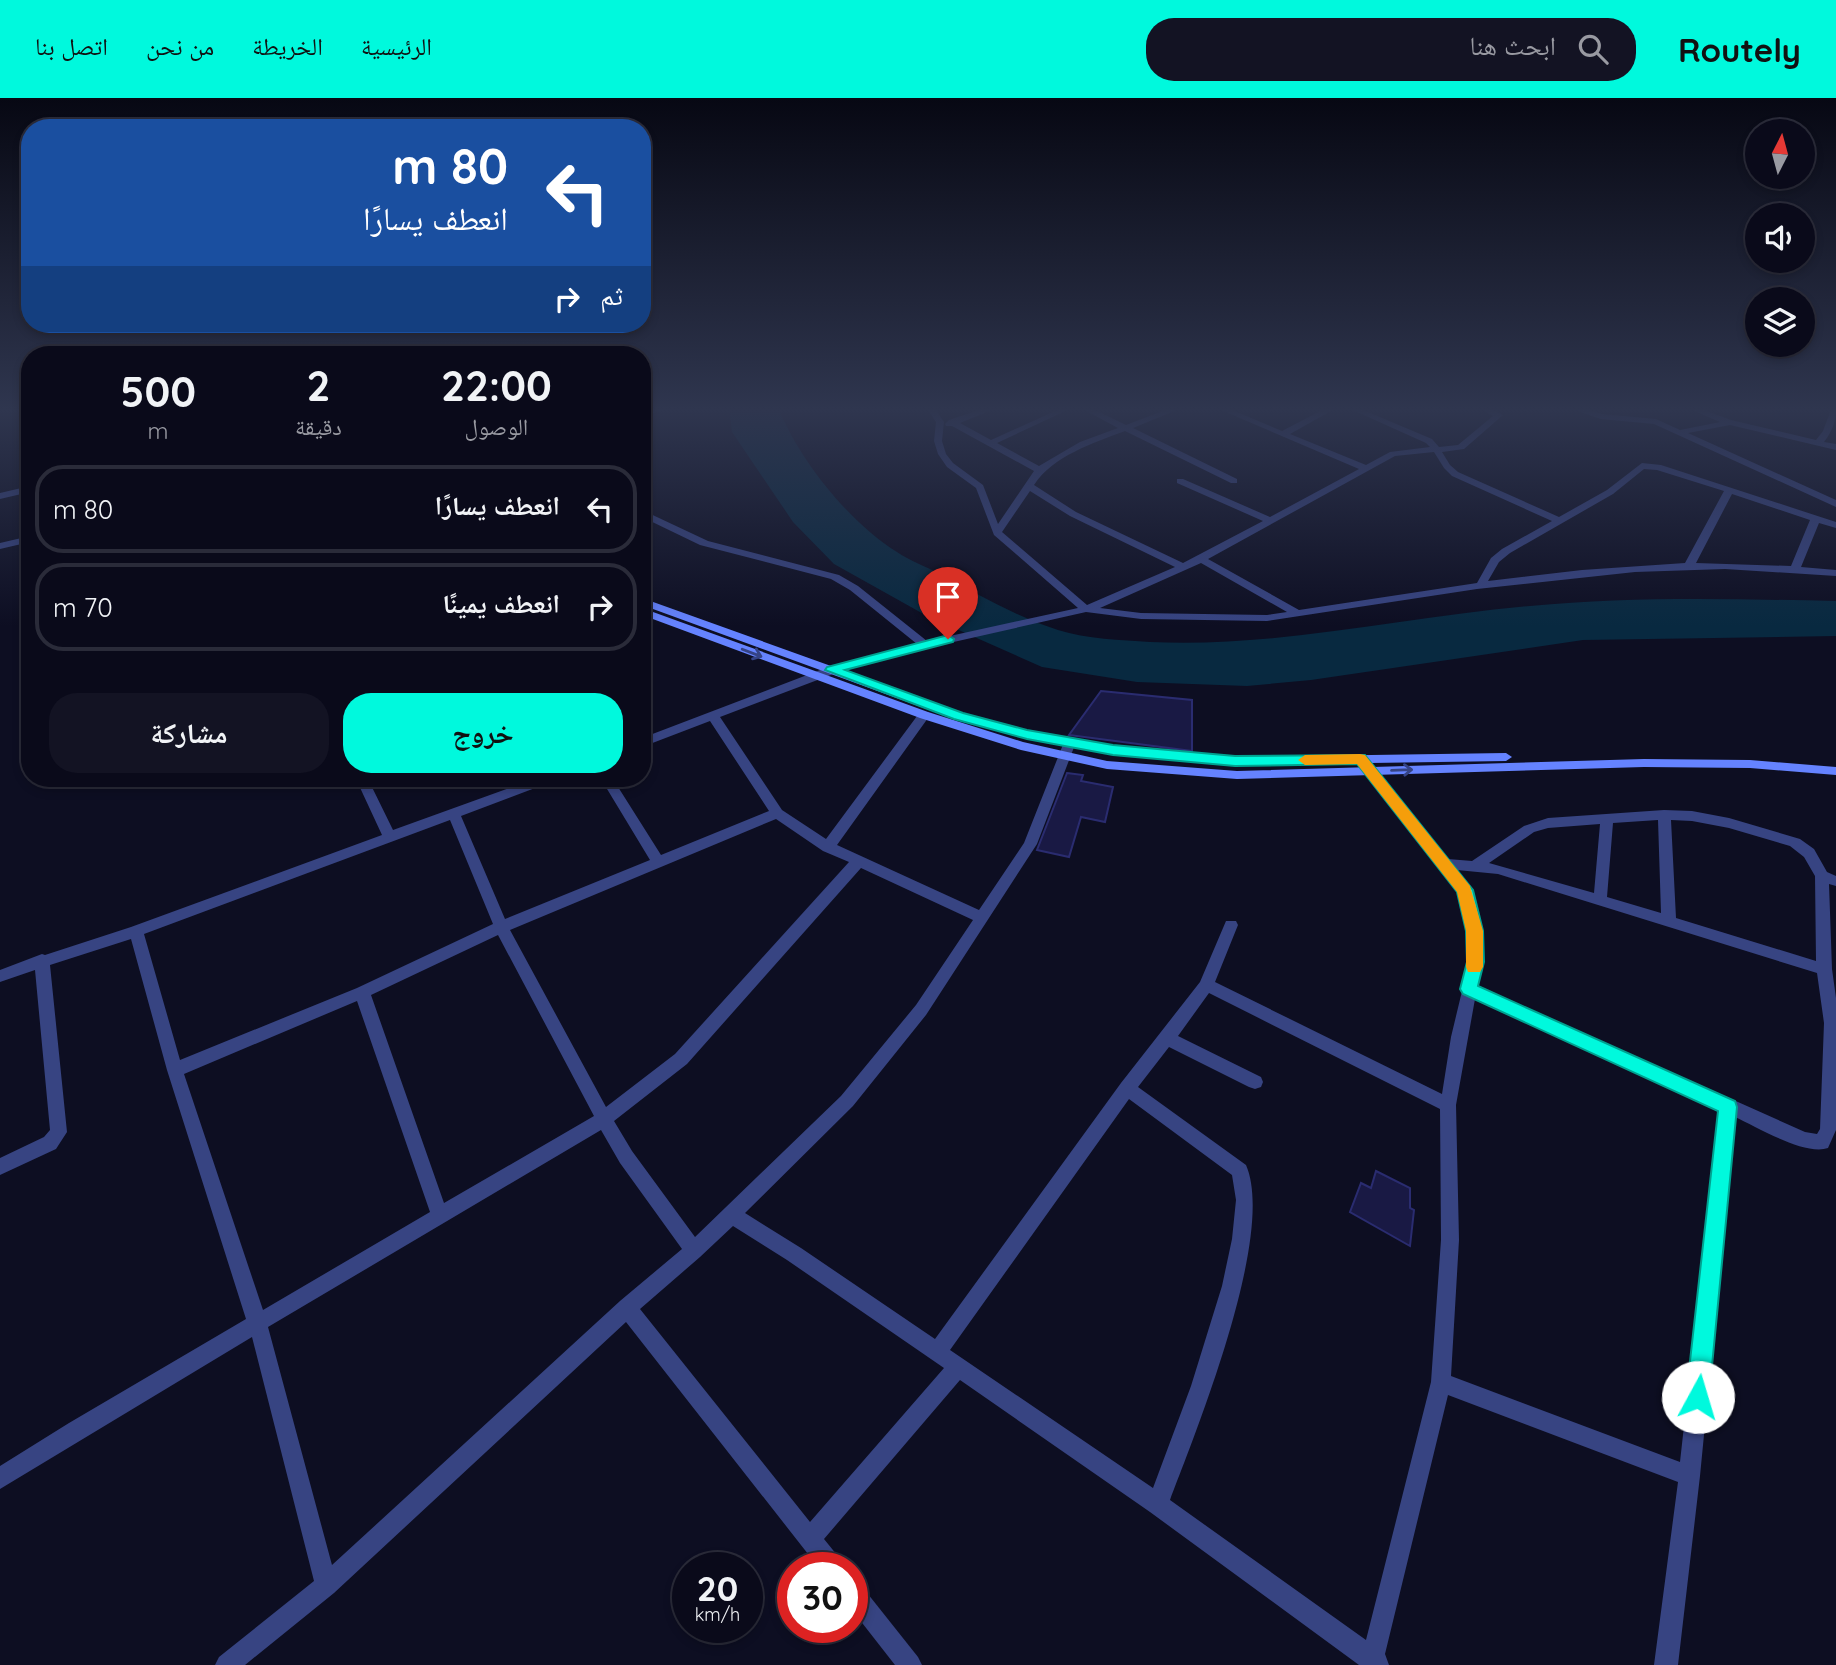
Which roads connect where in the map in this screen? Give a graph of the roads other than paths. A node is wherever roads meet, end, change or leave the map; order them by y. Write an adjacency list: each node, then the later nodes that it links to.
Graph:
1 (970, 480): 19 (street)
2 (1031, 480): 9 (street)
3 (1343, 480): 16 (street)
4 (1468, 480): 17 (street)
5 (1625, 480): 17 (street)
6 (1699, 480): 10 (street)
7 (1786, 480): 13 (street)
8 (1180, 481): 16 (street)
9 (1027, 485): 19 (street); 24 (street)
10 (1729, 490): 15 (street); 23 (street)
11 (21, 491): 12 (street)
12 (0, 496)
13 (1836, 503)
14 (651, 517): 32 (street)
15 (1815, 518): 18 (street); 25 (street)
16 (1272, 522): 22 (street)
17 (1560, 522): 27 (street)
18 (1836, 525)
19 (997, 533): 29 (street)
20 (21, 541): 21 (street)
21 (0, 546)
22 (1201, 559): 24 (street); 30 (street)
23 (1689, 566): 25 (street); 27 (street)
24 (1183, 567): 29 (street)
25 (1795, 569): 26 (street)
26 (1836, 573)
27 (1480, 586): 30 (street)
28 (651, 604): 33 (main road)
29 (1086, 609): 30 (street); 32 (street)
30 (1297, 613)
31 (651, 614): 34 (main road, one-way to 34)
32 (925, 645): 33 (street)
33 (832, 670): 34 (street); 38 (main road)
34 (816, 676): 35 (main road); 36 (street)
35 (924, 715): 38 (main road); 50 (street)
36 (713, 716): 37 (street); 46 (street)
37 (651, 740)
38 (1067, 749): 40 (main road); 57 (street)
39 (1836, 764): 40 (main road)
40 (1365, 765): 41 (main road, one-way to 41); 53 (street)
41 (1836, 771)
42 (366, 787): 49 (street)
43 (523, 787): 45 (street)
44 (612, 787): 52 (street)
45 (453, 812): 49 (street); 60 (street)
46 (777, 813): 50 (street); 52 (street)
47 (1664, 815): 48 (street); 55 (street); 58 (street)
48 (1607, 818): 54 (street); 56 (street)
49 (389, 836): 61 (street)
50 (828, 847): 51 (street)
51 (859, 861): 57 (street); 74 (street)
52 (659, 863): 60 (street)
53 (1446, 864): 54 (street); 66 (street)
54 (1475, 866): 56 (street)
55 (1829, 879): 63 (street)
56 (1600, 900): 58 (street)
57 (983, 918): 76 (street)
58 (1668, 923): 63 (street)
59 (1231, 925): 65 (street)
60 (501, 928): 67 (street); 74 (street)
61 (136, 931): 62 (street); 69 (street)
62 (42, 960): 64 (street); 75 (street)
63 (1824, 969): 73 (street)
64 (0, 976)
65 (1206, 985): 68 (street); 72 (street)
66 (1469, 989): 72 (street); 73 (street)
67 (362, 992): 69 (street); 77 (street)
68 (1167, 1038): 70 (street); 71 (street)
69 (175, 1070): 80 (street)
70 (1255, 1082)
71 (1127, 1088): 81 (street); 86 (street)
72 (1448, 1105): 83 (street)
73 (1728, 1107): 84 (street)
74 (604, 1119): 77 (street); 78 (street)
75 (0, 1167)
76 (732, 1215): 78 (street); 81 (street)
77 (440, 1216): 80 (street)
78 (694, 1251): 79 (street)
79 (627, 1308): 87 (street); 89 (street)
80 (258, 1325): 85 (street); 89 (street)
81 (937, 1352): 82 (street)
82 (958, 1367): 86 (street); 87 (street)
83 (1441, 1382): 84 (street); 91 (street)
84 (1689, 1476): 94 (street)
85 (0, 1479)
86 (1158, 1504): 91 (street)
87 (810, 1539): 88 (street)
88 (820, 1552)
89 (326, 1585): 92 (street)
90 (868, 1612): 93 (street)
91 (1375, 1663)
92 (227, 1665)
93 (910, 1665)
94 (1666, 1665)

